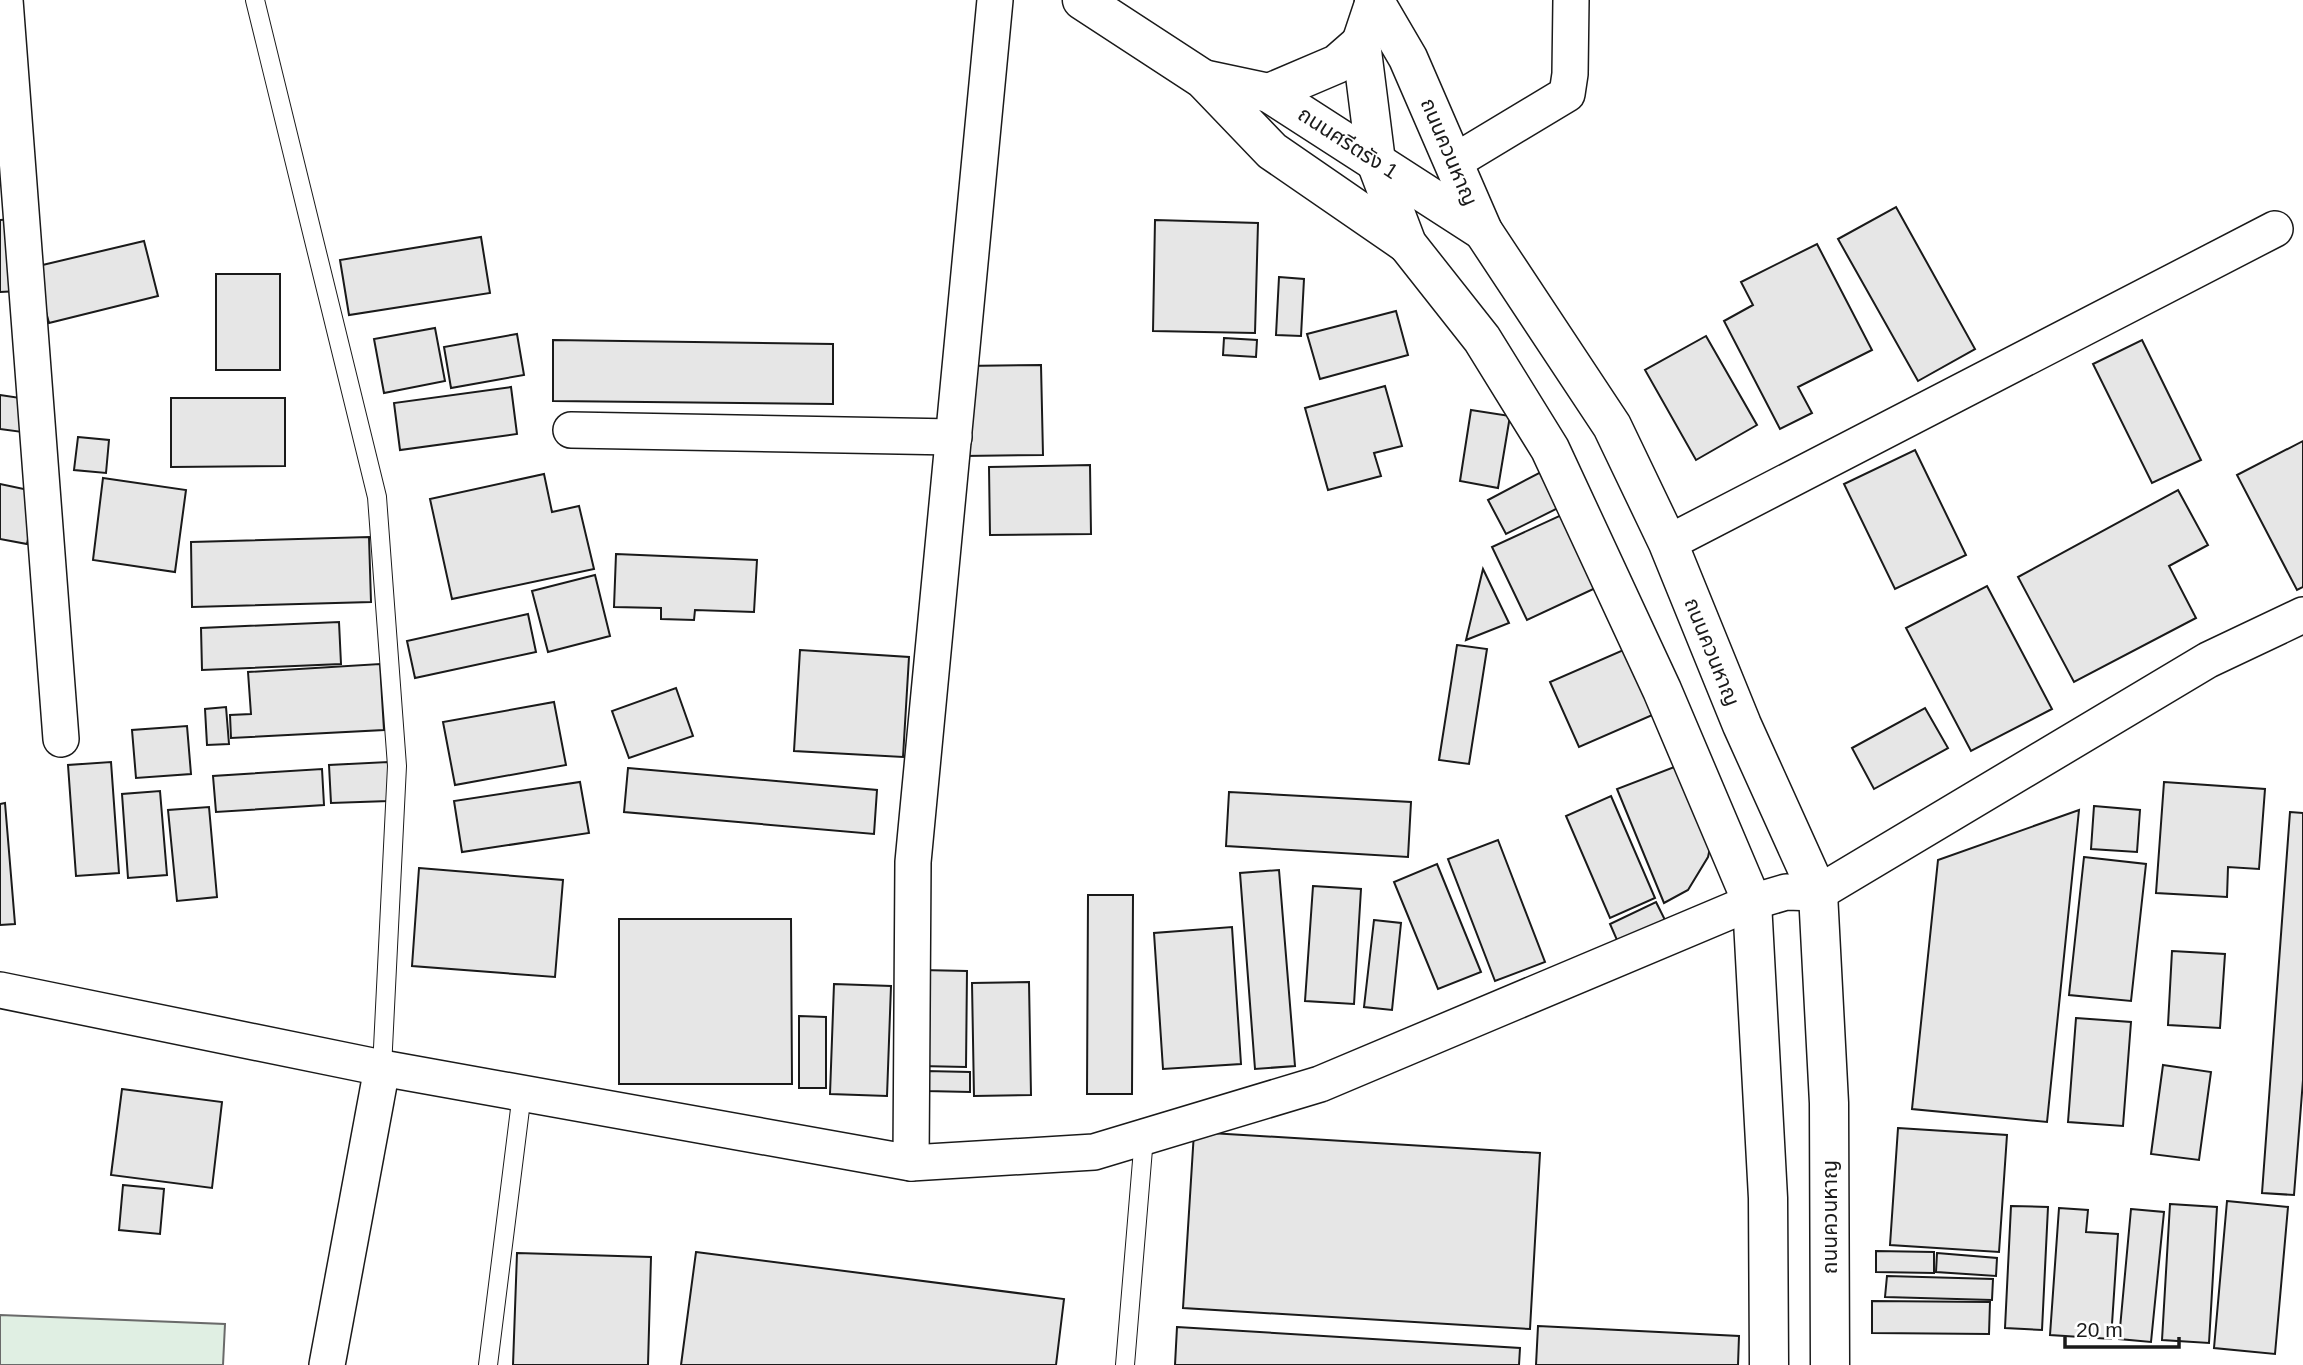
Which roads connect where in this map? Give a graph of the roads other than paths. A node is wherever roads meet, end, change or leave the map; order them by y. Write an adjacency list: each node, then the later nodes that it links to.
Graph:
1 (5, 0): 19 (street)
2 (255, 0): 23 (lane)
3 (995, 0): 16 (street)
4 (1082, 0): 8 (main road, ถนนศรีตรัง 1)
5 (1375, 0): 7 (main road, ถนนควนหาญ); 11 (main road, ถนนควนหาญ)
6 (1571, 0): 11 (street)
7 (1361, 43): 9 (main road); 10 (main road, ถนนควนหาญ)
8 (1203, 79): 9 (main road, ถนนศรีตรัง 1); 14 (main road, ถนนศรีตรัง 1)
9 (1269, 93): 10 (main road, ถนนศรีตรัง 1)
10 (1376, 162): 13 (main road, ถนนศรีตรัง 1); 14 (main road, ถนนควนหาญ)
11 (1454, 162): 13 (main road, ถนนควนหาญ)
12 (2274, 229): 17 (street)
13 (1483, 231): 17 (main road, ถนนควนหาญ)
14 (1407, 244): 21 (main road, ถนนควนหาญ)
15 (571, 430): 16 (street)
16 (954, 437): 26 (street)
17 (1668, 543): 20 (main road, ถนนควนหาญ)
18 (2303, 615): 20 (street)
19 (61, 738)
20 (1818, 893): 21 (street); 31 (main road, ถนนควนหาญ)
21 (1752, 902): 25 (street); 30 (main road, ถนนควนหาญ)
22 (0, 990): 23 (street)
23 (382, 1068): 24 (street); 27 (street)
24 (522, 1093): 26 (street); 28 (lane)
25 (1144, 1137): 26 (street); 29 (lane)
26 (911, 1163)
27 (327, 1365)
28 (488, 1365)
29 (1125, 1365)
30 (1769, 1365)
31 (1830, 1365)

